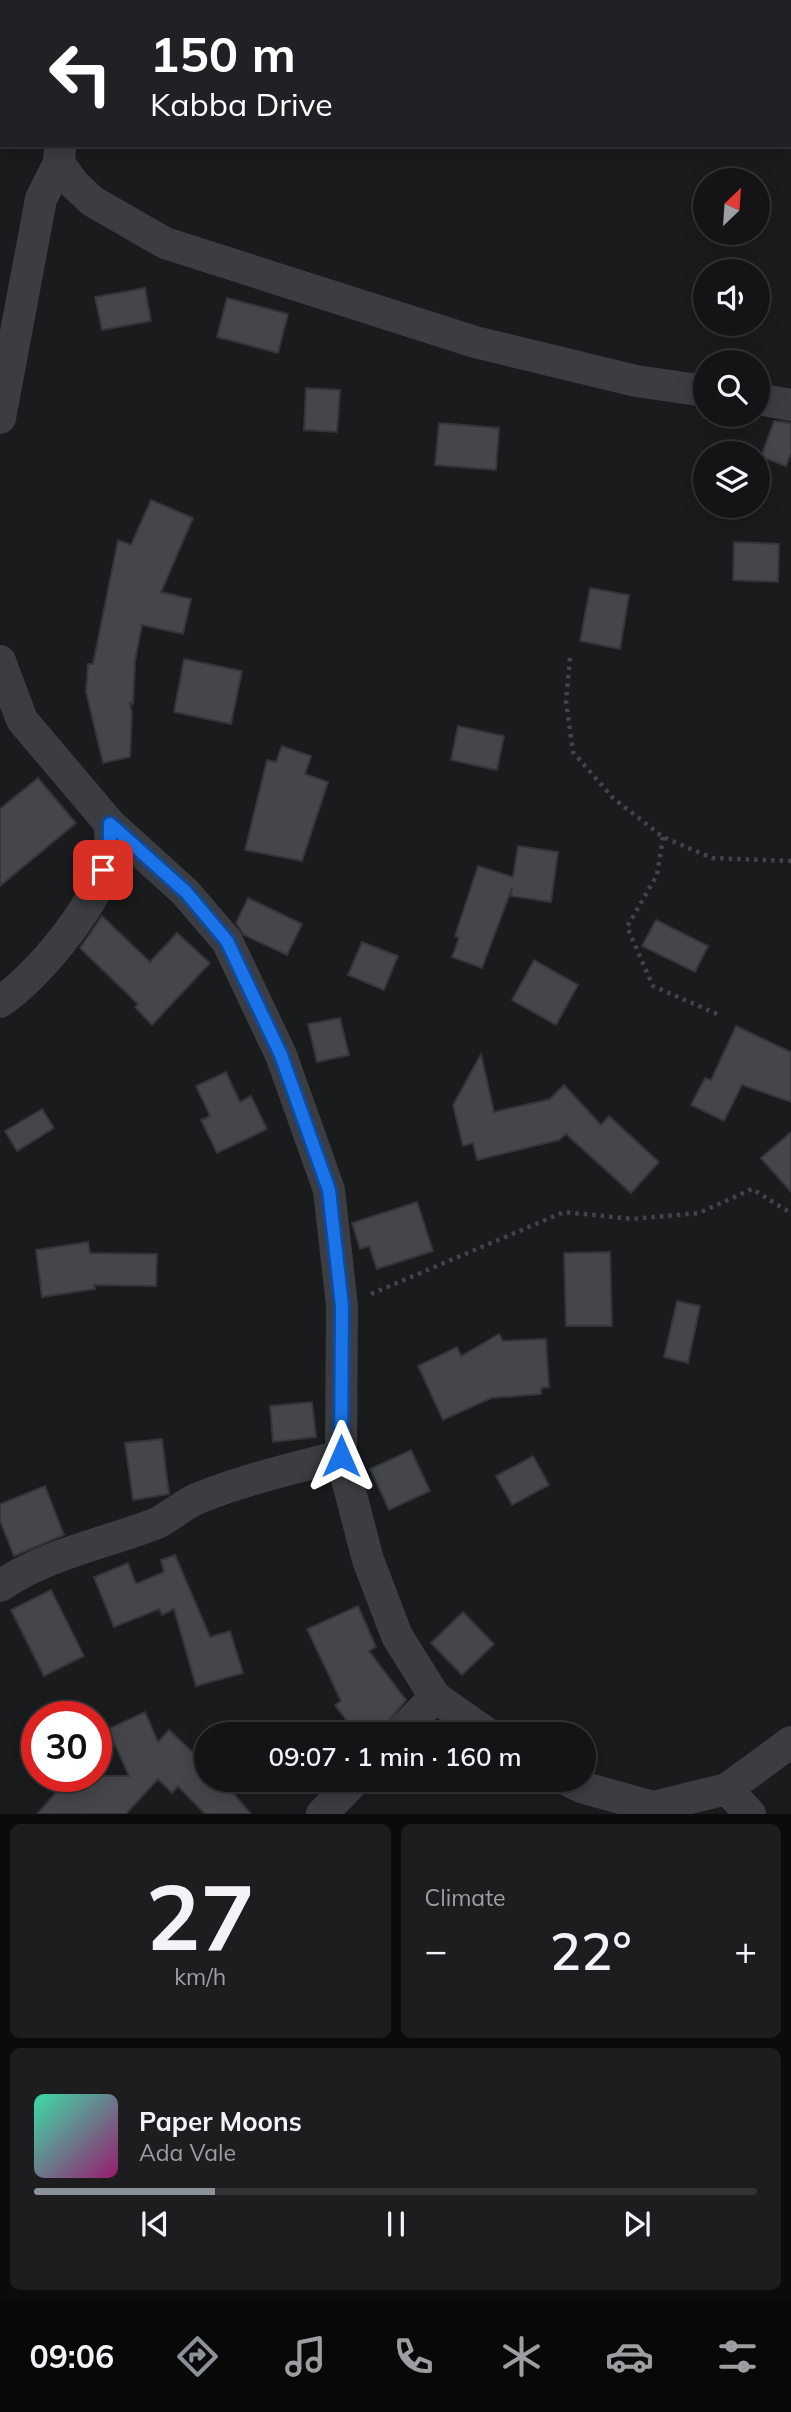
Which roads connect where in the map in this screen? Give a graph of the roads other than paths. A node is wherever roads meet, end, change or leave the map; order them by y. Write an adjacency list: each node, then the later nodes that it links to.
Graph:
1 (60, 154): 2 (street); 5 (street)
2 (693, 389)
3 (770, 401): 4 (street)
4 (791, 405)
5 (0, 418)
6 (0, 661): 7 (street)
7 (110, 824): 8 (street); 9 (street)
8 (0, 1002)
9 (341, 1456): 10 (street); 11 (street)
10 (0, 1586)
11 (435, 1697): 12 (street); 13 (street)
12 (411, 1722)
13 (471, 1722)
14 (791, 1742): 15 (street)
15 (727, 1789): 16 (street); 19 (street)
16 (596, 1791)
17 (343, 1792): 18 (street)
18 (322, 1814)
19 (750, 1814)

